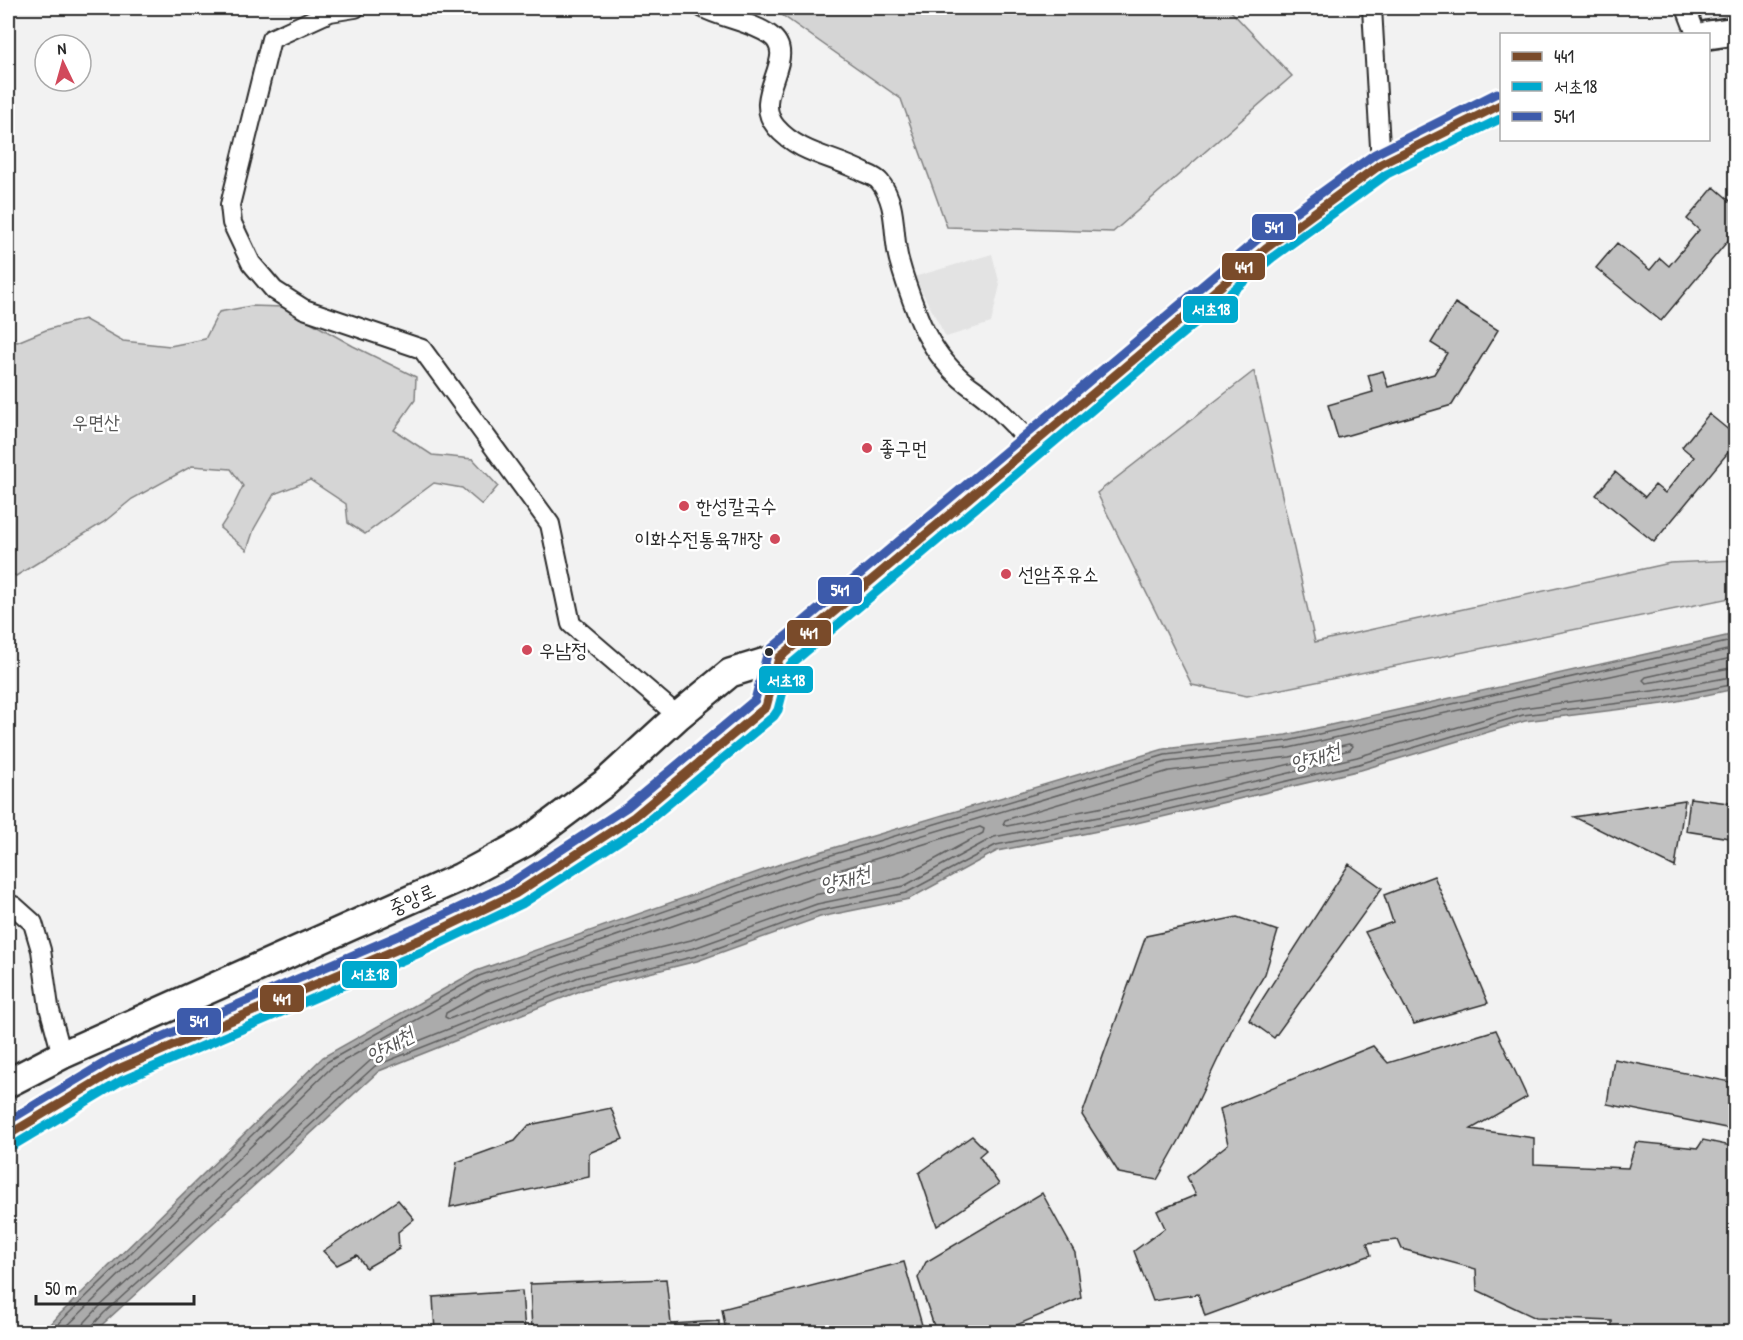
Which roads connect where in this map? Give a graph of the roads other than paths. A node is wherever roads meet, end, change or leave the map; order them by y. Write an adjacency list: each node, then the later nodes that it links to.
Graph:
1 (355, 8): 12 (street)
2 (703, 8): 10 (street)
3 (1372, 8): 9 (street)
4 (1686, 8): 6 (street)
5 (1736, 31): 7 (main road)
6 (1696, 33)
7 (1710, 35)
8 (1500, 105): 9 (main road, 중앙로)
9 (1381, 164): 10 (main road, 중앙로)
10 (1032, 443): 11 (main road, 중앙로)
11 (779, 658): 12 (main road, 중앙로); 16 (main road, 중앙로)
12 (678, 716): 14 (main road, 중앙로)
13 (8, 904): 14 (street)
14 (62, 1055): 15 (main road, 중앙로)
15 (8, 1083)
16 (8, 1135)

